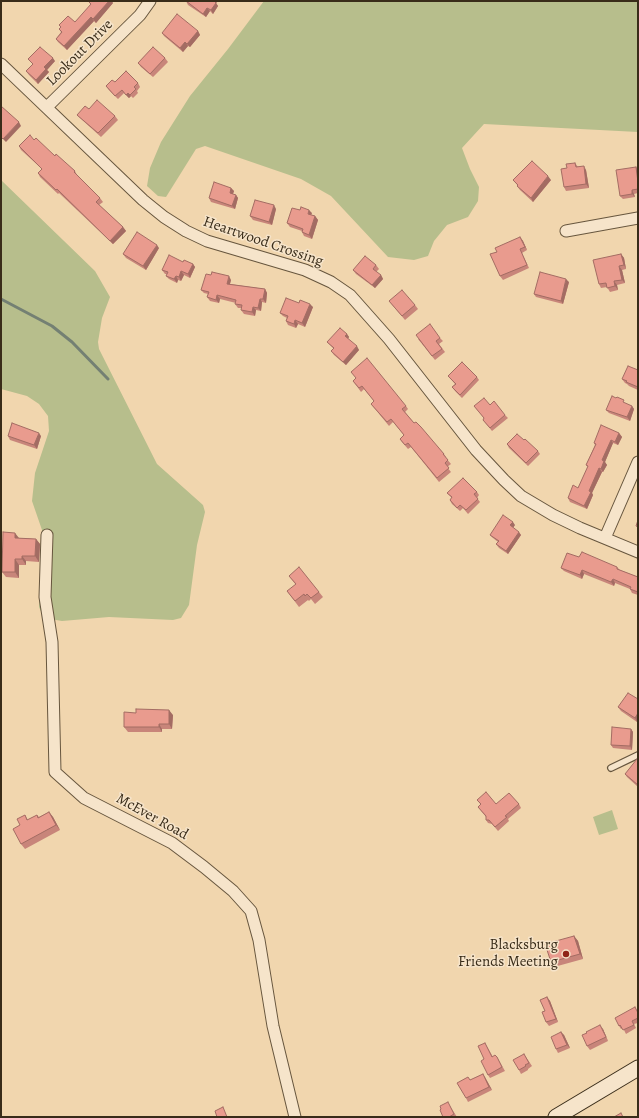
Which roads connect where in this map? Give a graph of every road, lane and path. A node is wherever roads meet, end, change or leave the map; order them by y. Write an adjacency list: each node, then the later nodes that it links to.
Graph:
1 (150, 1): 3 (street, Lookout Drive)
2 (1, 64): 3 (street, Heartwood Crossing)
3 (46, 107): 8 (street, Heartwood Crossing)
4 (638, 218): 5 (street)
5 (566, 231)
6 (638, 462): 8 (street)
7 (47, 535): 13 (street, McEver Road)
8 (605, 538): 9 (street, Heartwood Crossing)
9 (638, 552)
10 (638, 755): 11 (lane)
11 (611, 768)
12 (638, 1068): 14 (street)
13 (295, 1117)
14 (556, 1117)

